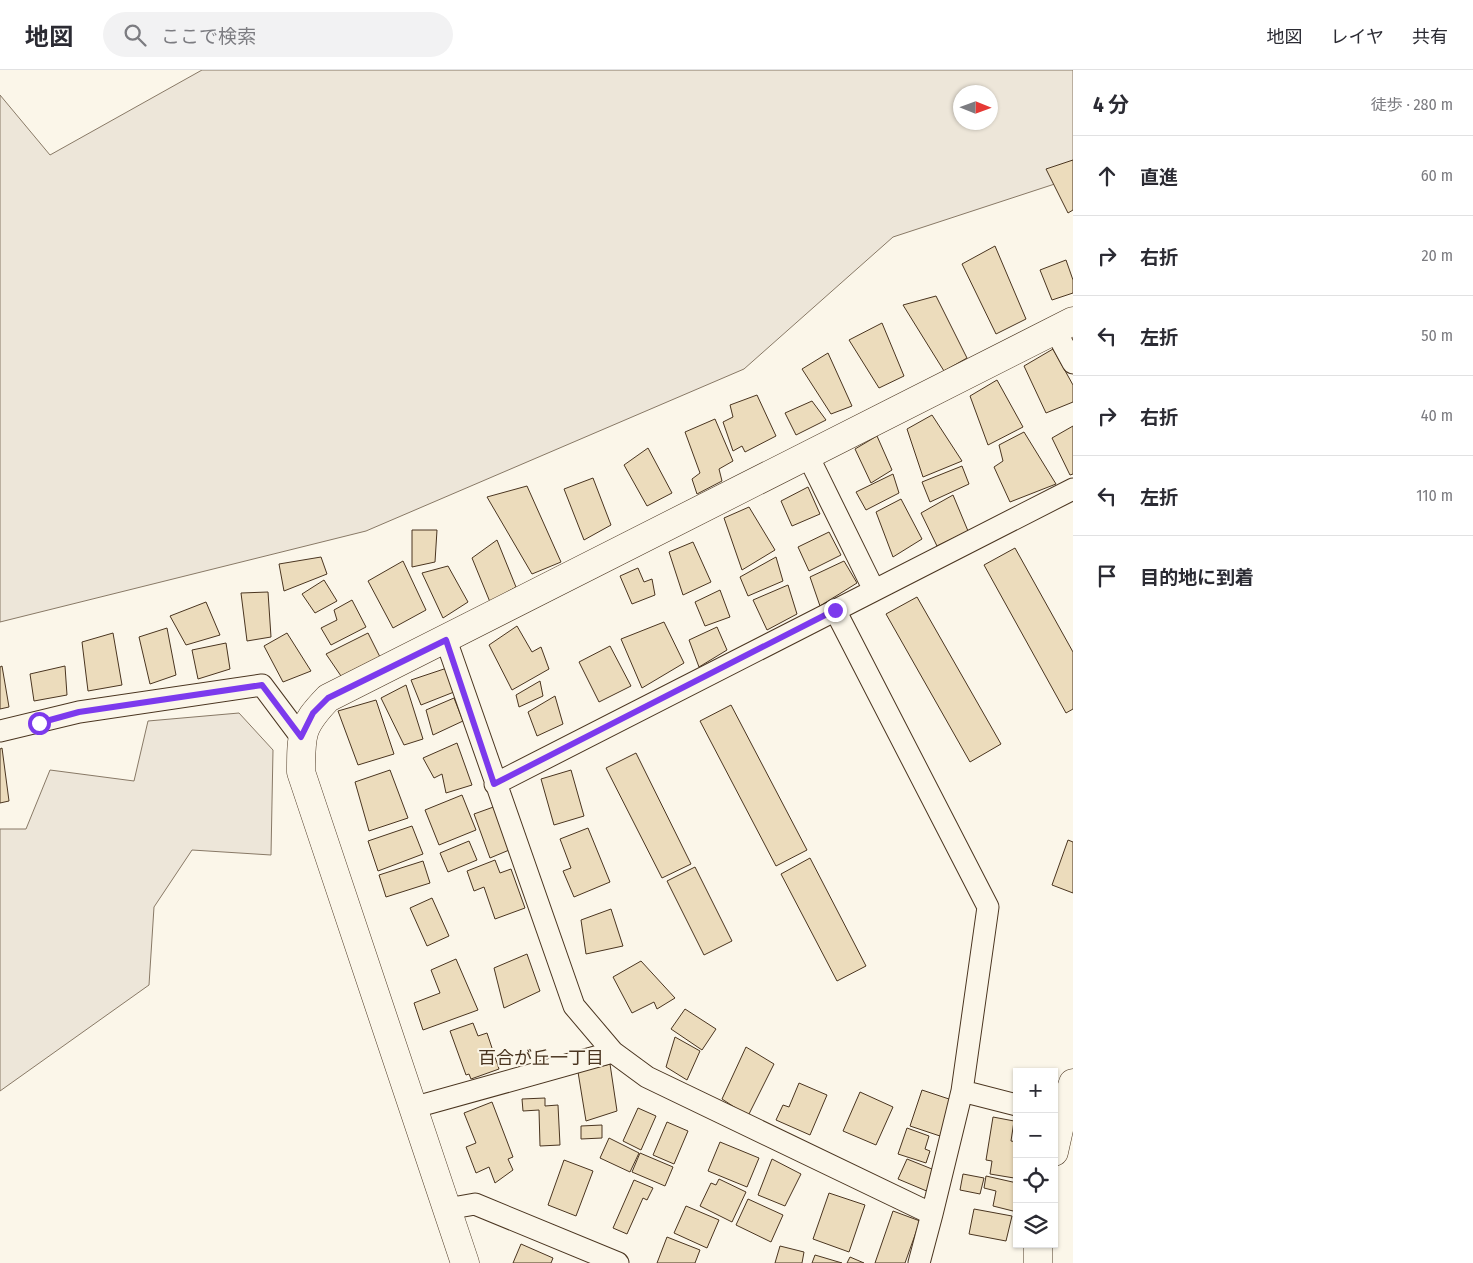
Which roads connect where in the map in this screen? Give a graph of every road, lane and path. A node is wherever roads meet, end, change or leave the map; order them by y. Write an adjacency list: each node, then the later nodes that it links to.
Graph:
1 (1064, 326): 2 (street); 3 (street)
2 (1073, 363)
3 (808, 456): 5 (street); 7 (street)
4 (1073, 489): 5 (street)
5 (874, 590): 6 (street)
6 (835, 610): 10 (street); 13 (street)
7 (446, 640): 9 (street); 10 (street)
8 (0, 731): 9 (street)
9 (301, 737): 15 (street)
10 (494, 784): 11 (street)
11 (612, 1052): 15 (street); 18 (street)
12 (1073, 1084): 16 (street)
13 (962, 1091): 14 (street); 18 (street)
14 (1013, 1104)
15 (412, 1108): 17 (street)
16 (1058, 1115)
17 (447, 1209): 20 (street); 21 (street)
18 (932, 1214): 22 (street)
19 (1038, 1248): 23 (street)
20 (465, 1263)
21 (618, 1263)
22 (919, 1263)
23 (1038, 1263)

